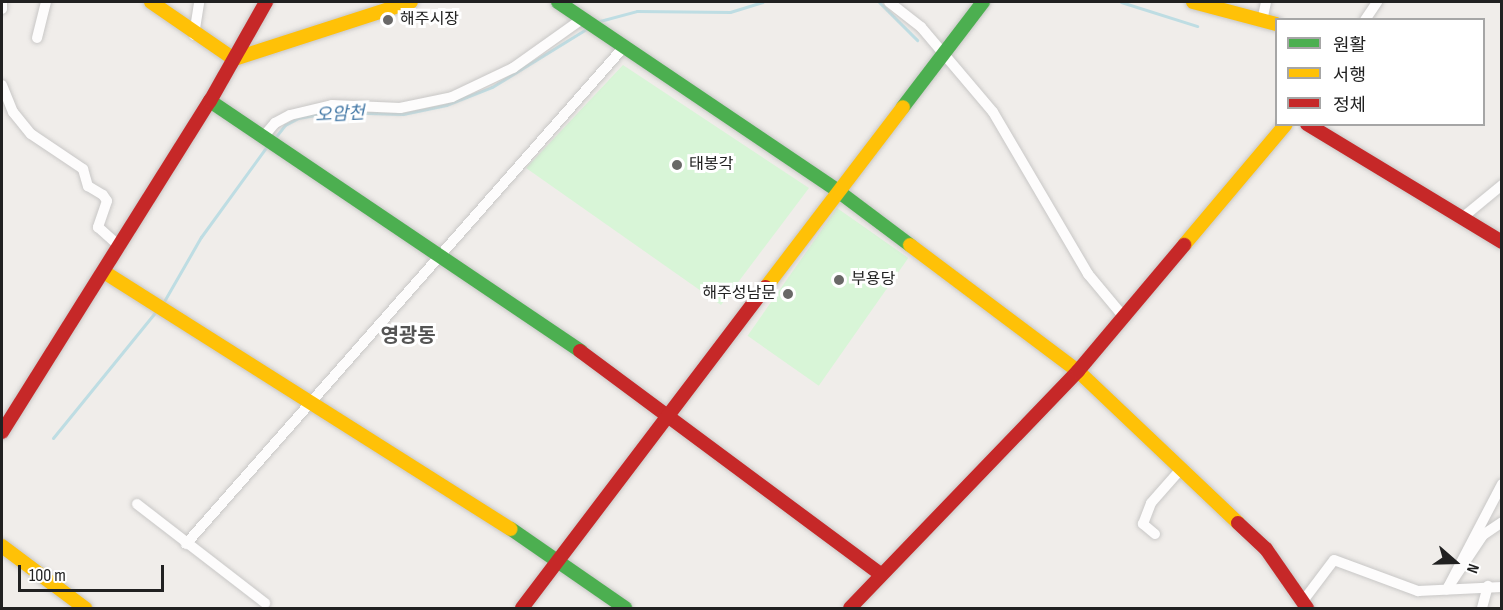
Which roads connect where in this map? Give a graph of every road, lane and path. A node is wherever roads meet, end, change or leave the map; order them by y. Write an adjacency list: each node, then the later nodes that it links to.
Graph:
1 (2, 2): 14 (street)
2 (46, 2): 20 (street)
3 (151, 2): 13 (main road)
4 (199, 2): 19 (street)
5 (266, 2): 23 (main road)
6 (411, 2): 23 (main road)
7 (558, 2): 16 (main road)
8 (889, 2): 22 (street)
9 (983, 2): 22 (main road)
10 (1193, 2): 17 (main road)
11 (1266, 2): 17 (street)
12 (1377, 2): 15 (street)
13 (164, 7): 19 (main road)
14 (2, 9)
15 (1366, 18)
16 (582, 19): 21 (main road); 28 (street)
17 (1262, 21): 18 (main road)
18 (1275, 24)
19 (194, 35): 23 (main road)
20 (37, 38)
21 (623, 48): 30 (main road); 34 (street)
22 (943, 54): 30 (main road); 36 (street)
23 (234, 59): 25 (main road)
24 (2, 85): 33 (street)
25 (210, 101): 28 (main road); 33 (main road)
26 (1284, 126): 36 (main road)
27 (1310, 126): 31 (main road)
28 (264, 136): 34 (main road)
29 (1502, 185): 31 (street)
30 (838, 191): 37 (main road); 39 (main road)
31 (1462, 218): 32 (main road)
32 (1502, 242)
33 (120, 247): 35 (main road)
34 (441, 256): 38 (street); 39 (main road)
35 (104, 272): 38 (main road); 40 (main road)
36 (1123, 316): 37 (main road)
37 (1078, 371): 41 (main road); 49 (main road)
38 (308, 402): 46 (street); 48 (main road)
39 (666, 417): 48 (main road); 49 (main road)
40 (2, 432)
41 (1181, 469): 45 (street); 54 (main road)
42 (1502, 484): 52 (street)
43 (137, 504): 46 (street)
44 (1502, 522): 52 (street)
45 (1155, 534)
46 (186, 544): 53 (street)
47 (2, 546): 55 (main road)
48 (559, 560): 56 (main road); 57 (main road)
49 (880, 574): 58 (main road)
50 (1488, 586): 51 (street); 52 (street); 59 (street)
51 (1502, 587)
52 (1448, 589): 54 (street)
53 (265, 603)
54 (1302, 606)
55 (85, 609)
56 (522, 609)
57 (626, 609)
58 (850, 609)
59 (1482, 609)

